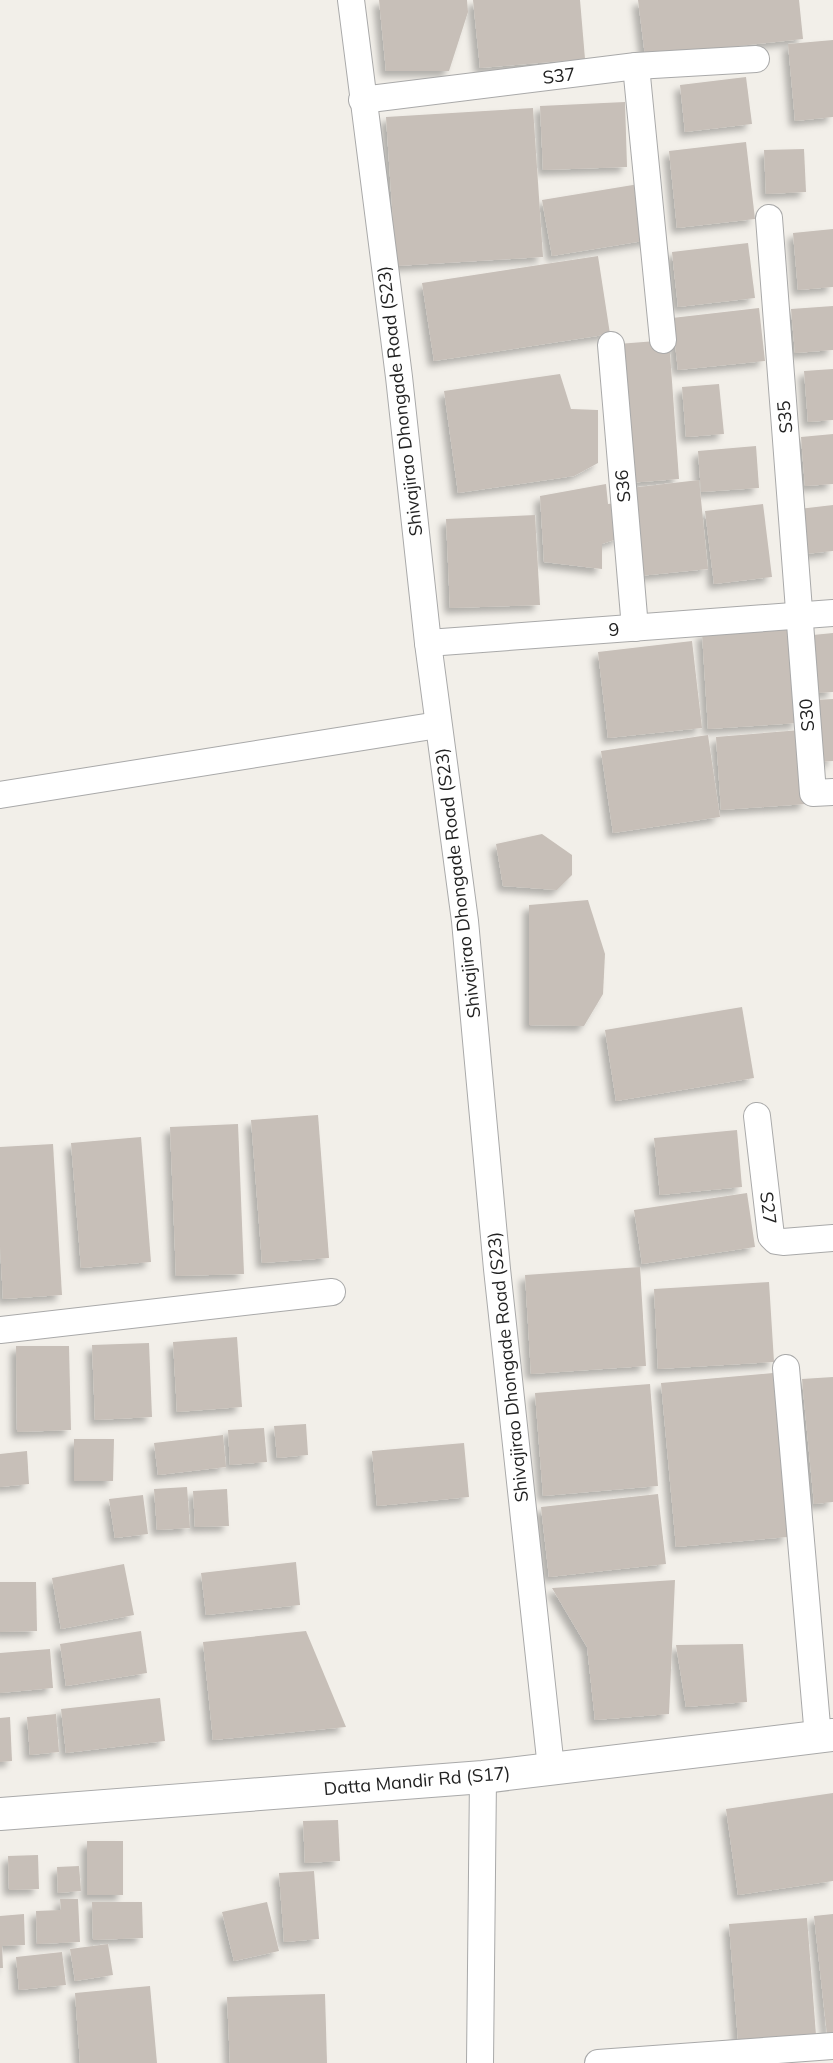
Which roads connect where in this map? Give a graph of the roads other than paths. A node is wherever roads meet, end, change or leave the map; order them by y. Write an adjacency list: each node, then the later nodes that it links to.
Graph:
1 (351, 0): 4 (street, Shivajirao Dhongade Road (S23))
2 (756, 59): 3 (street, S37)
3 (636, 66): 4 (street, S37); 6 (street)
4 (362, 100): 11 (street, Shivajirao Dhongade Road (S23))
5 (769, 218): 9 (street, S35)
6 (663, 340)
7 (611, 345): 10 (street, S36)
8 (833, 613): 9 (street, 9)
9 (801, 616): 10 (street, 9); 13 (street, S30)
10 (635, 628): 11 (street, 9)
11 (428, 643): 12 (street, Shivajirao Dhongade Road (S23))
12 (438, 725): 14 (street); 21 (street, Shivajirao Dhongade Road (S23))
13 (833, 792)
14 (0, 795)
15 (757, 1116): 16 (street, S27)
16 (833, 1238)
17 (332, 1292): 18 (street)
18 (0, 1330)
19 (786, 1368): 20 (street)
20 (825, 1736): 21 (street, Datta Mandir Rd (S17))
21 (551, 1768): 22 (street, Datta Mandir Rd (S17))
22 (483, 1777): 23 (street, Datta Mandir Rd (S17)); 25 (street)
23 (0, 1814)
24 (833, 2046): 26 (street)
25 (480, 2063)
26 (598, 2063)

